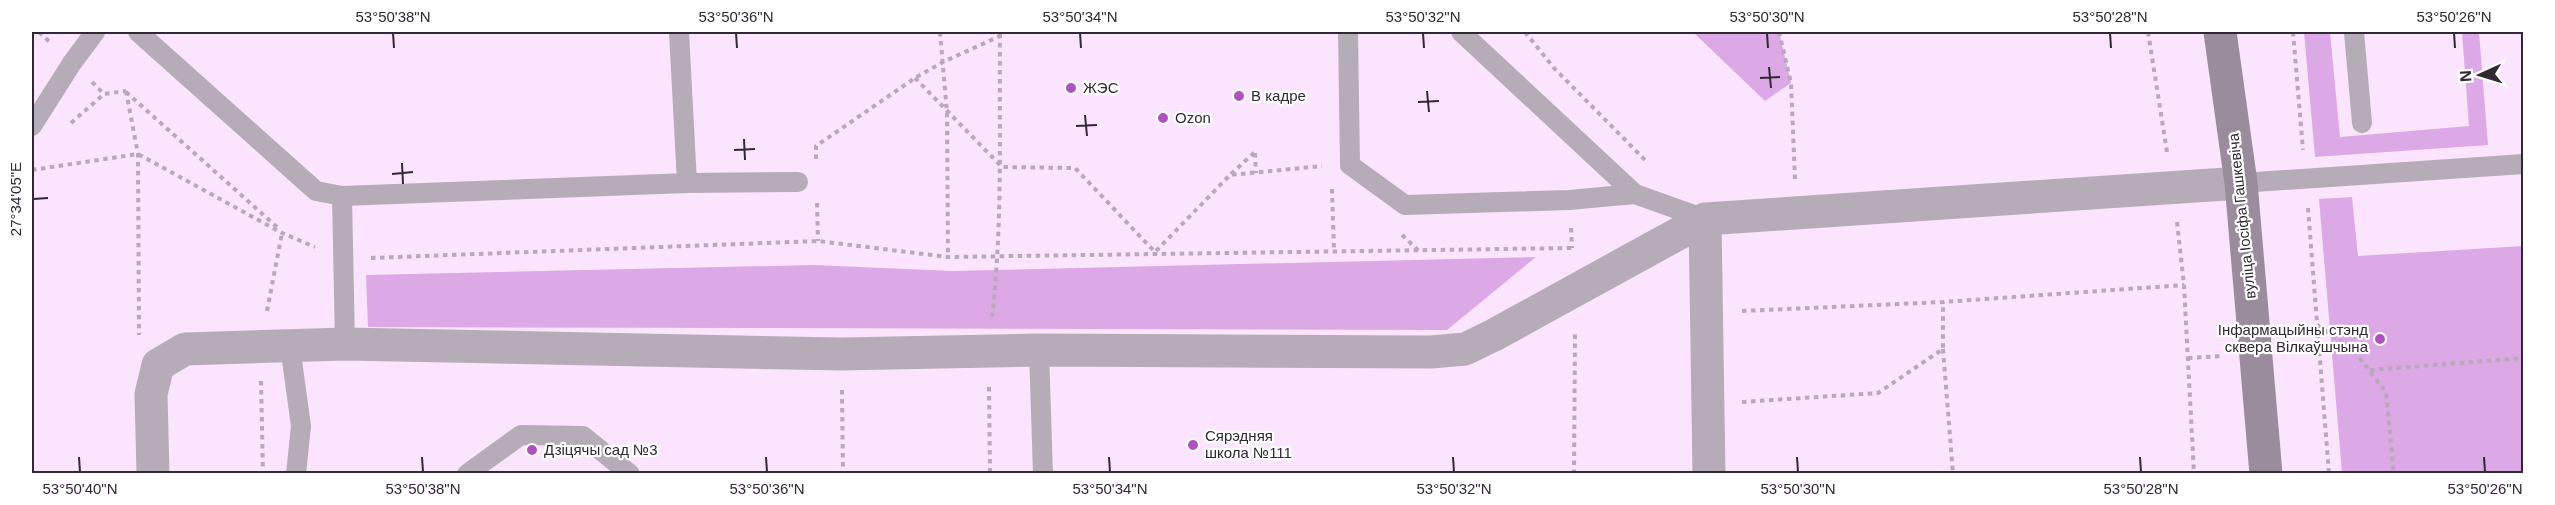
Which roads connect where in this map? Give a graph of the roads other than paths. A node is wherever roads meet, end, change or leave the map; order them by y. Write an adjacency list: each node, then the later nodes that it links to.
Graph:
1 (95, 32): 9 (lane)
2 (138, 32): 15 (lane)
3 (679, 32): 12 (lane)
4 (1348, 32): 14 (lane)
5 (1461, 32): 14 (lane)
6 (2220, 32): 13 (street, вуліца Іосіфа Гашкевіча)
7 (2354, 32): 8 (lane)
8 (2362, 123)
9 (32, 126)
10 (2523, 164): 13 (lane)
11 (798, 182): 12 (lane)
12 (687, 183): 15 (lane)
13 (2241, 183): 16 (street); 26 (street, вуліца Іосіфа Гашкевіча)
14 (1635, 194): 16 (lane)
15 (342, 196): 17 (lane)
16 (1705, 219): 19 (street); 25 (street)
17 (345, 344): 18 (street); 19 (street)
18 (290, 346): 20 (street); 21 (lane)
19 (1039, 351): 24 (lane)
20 (153, 474)
21 (296, 474)
22 (467, 474): 23 (lane)
23 (630, 474)
24 (1043, 474)
25 (1709, 474)
26 (2266, 474)

